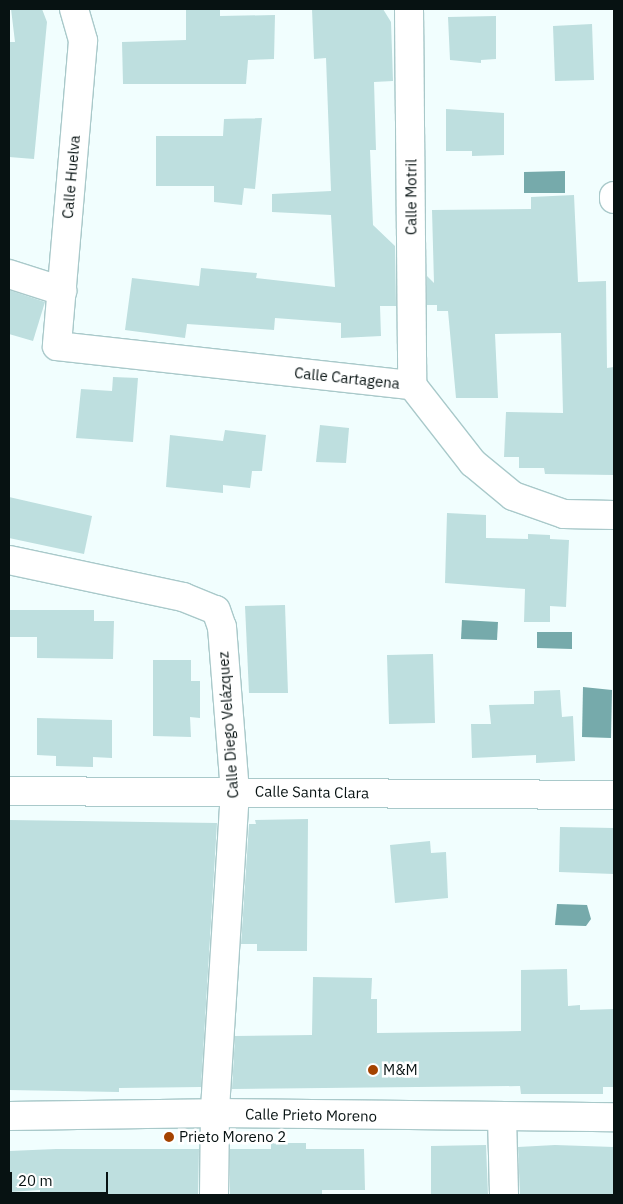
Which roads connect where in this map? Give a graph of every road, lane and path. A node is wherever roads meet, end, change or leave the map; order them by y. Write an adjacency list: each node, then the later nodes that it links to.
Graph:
1 (75, 9): 4 (street, Calle Huelva)
2 (410, 9): 6 (street, Calle Motril)
3 (9, 274): 4 (street)
4 (62, 290): 5 (street, Calle Huelva)
5 (57, 346): 6 (street, Calle Cartagena)
6 (412, 385): 7 (street, Calle Cartagena)
7 (614, 515)
8 (9, 560): 10 (street, Calle Diego Velázquez)
9 (9, 791): 10 (street, Calle Santa Clara)
10 (235, 791): 11 (street, Calle Santa Clara); 12 (street, Calle Diego Velázquez)
11 (614, 795)
12 (214, 1113): 13 (street, Calle Prieto Moreno); 14 (street, Calle Prieto Moreno); 16 (street, Calle Diego Velázquez)
13 (9, 1116)
14 (502, 1117): 15 (street, Calle Prieto Moreno); 17 (street)
15 (614, 1117)
16 (214, 1195)
17 (504, 1195)

